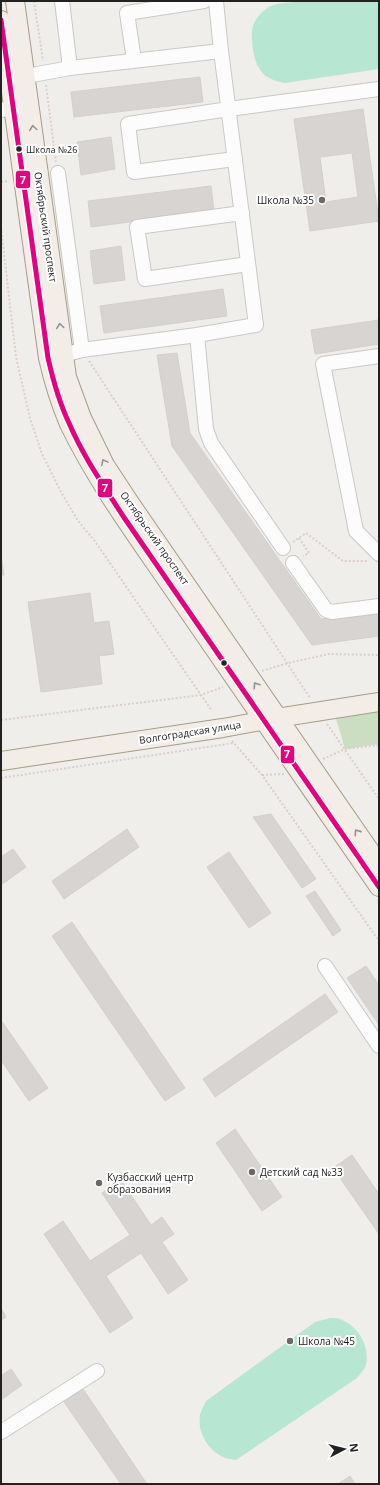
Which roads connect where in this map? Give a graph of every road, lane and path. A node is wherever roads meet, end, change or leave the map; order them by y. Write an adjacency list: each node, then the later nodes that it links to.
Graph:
1 (15, 1): 11 (main road, Октябрьский проспект)
2 (34, 1): 10 (path)
3 (62, 1): 9 (lane)
4 (204, 1): 8 (lane)
5 (216, 1): 7 (lane)
6 (1, 20): 11 (main road, Октябрьский проспект)
7 (221, 51): 8 (lane); 13 (lane)
8 (134, 60): 9 (lane)
9 (70, 68): 10 (lane)
10 (44, 73): 11 (lane); 16 (path)
11 (17, 78): 14 (main road, Октябрьский проспект); 22 (main road, Октябрьский проспект, one-way to 11)
12 (379, 89): 13 (lane)
13 (229, 108): 15 (lane); 15 (lane)
14 (7, 109): 37 (main road, Октябрьский проспект)
15 (235, 159): 17 (lane)
16 (58, 173): 21 (lane)
17 (242, 213): 19 (lane); 19 (lane)
18 (1, 227): 33 (path)
19 (248, 264): 20 (lane)
20 (196, 335): 21 (lane); 25 (lane)
21 (82, 350): 22 (lane); 30 (path)
22 (64, 355): 37 (main road, Октябрьский проспект, one-way to 22)
23 (379, 356): 26 (lane)
24 (299, 538): 25 (path); 26 (path); 27 (path)
25 (283, 548)
26 (375, 558)
27 (293, 563): 28 (lane)
28 (379, 606)
29 (379, 655): 30 (path)
30 (288, 663): 31 (path); 34 (path)
31 (256, 672)
32 (225, 686): 33 (path)
33 (201, 694): 36 (path); 39 (path)
34 (310, 698)
35 (379, 702): 37 (main road, Волгоградская улица)
36 (212, 711)
37 (270, 719): 42 (main road, Волгоградская улица); 48 (main road, Октябрьский проспект, one-way to 37); 49 (main road, Октябрьский проспект)
38 (323, 719): 41 (path)
39 (1, 720)
40 (379, 745): 41 (path)
41 (345, 749): 43 (path); 47 (path)
42 (1, 761)
43 (317, 762)
44 (290, 774): 45 (path)
45 (262, 775): 46 (path); 50 (path)
46 (1, 778)
47 (379, 799)
48 (379, 864)
49 (379, 887)
50 (379, 941)
51 (325, 966): 52 (lane)
52 (379, 1046)
53 (98, 1371): 54 (lane)
54 (1, 1432)

